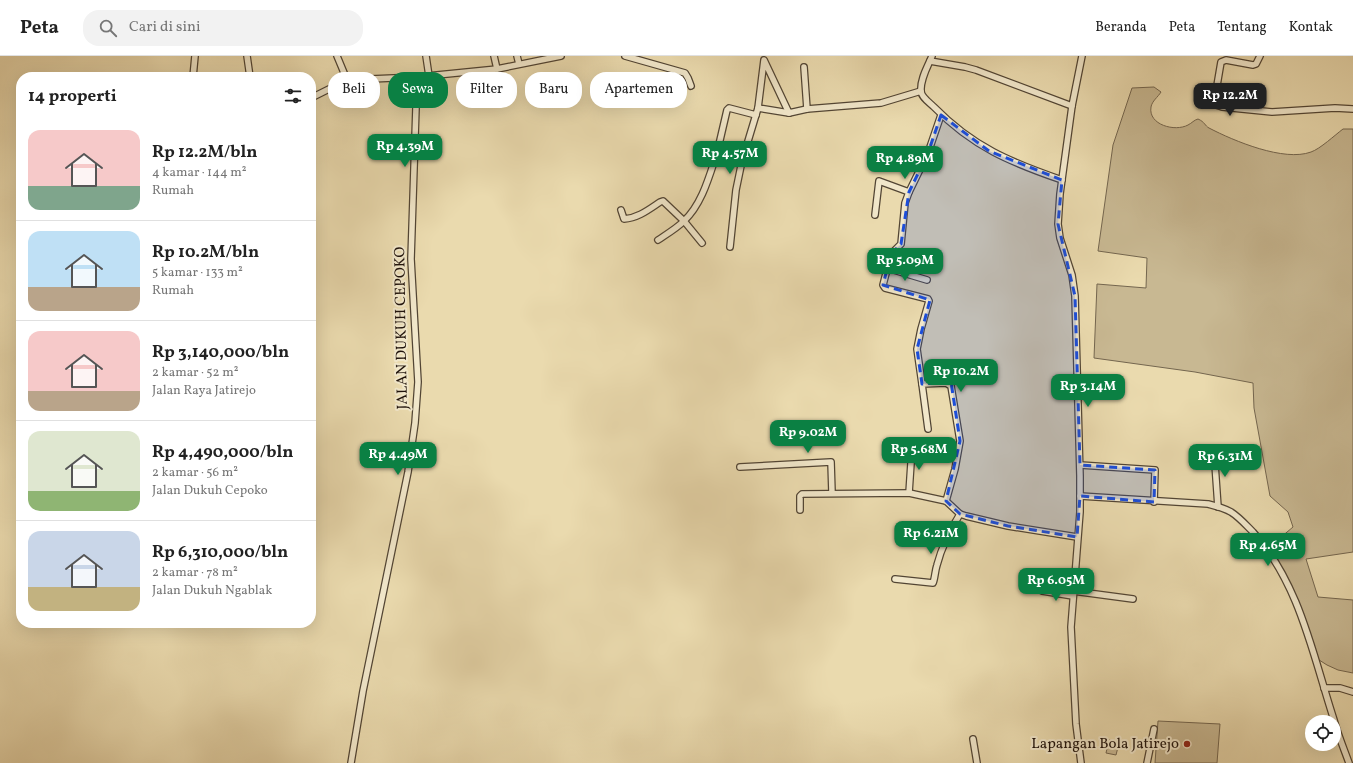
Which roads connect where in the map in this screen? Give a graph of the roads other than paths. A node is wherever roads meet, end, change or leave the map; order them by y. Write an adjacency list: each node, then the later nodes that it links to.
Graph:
1 (195, 56): 16 (street)
2 (247, 56): 17 (street)
3 (337, 56): 18 (street)
4 (426, 56): 19 (street)
5 (494, 56): 15 (street)
6 (517, 56): 13 (street)
7 (561, 56): 13 (street)
8 (624, 56): 21 (street)
9 (1082, 56): 25 (street)
10 (1260, 56): 29 (street)
11 (764, 58): 27 (street); 30 (street)
12 (931, 58): 23 (street); 25 (street)
13 (519, 64): 15 (street)
14 (804, 67): 28 (street)
15 (497, 69): 20 (street)
16 (193, 72)
17 (249, 72)
18 (344, 72)
19 (428, 72)
20 (448, 74)
21 (691, 86)
22 (328, 90): 24 (street)
23 (921, 91): 28 (street); 32 (street)
24 (316, 96)
25 (1072, 106): 35 (street)
26 (416, 108): 68 (street, JALAN DUKUH CEPOKO)
27 (758, 108): 30 (street); 31 (street)
28 (807, 109): 30 (street)
29 (1353, 109)
30 (788, 113)
31 (756, 115): 33 (street); 34 (street)
32 (941, 115): 35 (street); 36 (street)
33 (717, 153): 34 (street); 39 (street)
34 (742, 161): 42 (street)
35 (1062, 180): 49 (street)
36 (909, 192): 38 (street); 43 (street)
37 (621, 210): 39 (street)
38 (875, 214)
39 (684, 221): 40 (street); 41 (street)
40 (658, 240)
41 (702, 243)
42 (730, 247)
43 (887, 268): 44 (street); 45 (street)
44 (927, 280)
45 (922, 384): 46 (street); 54 (street)
46 (928, 429)
47 (912, 448): 52 (street)
48 (1214, 450): 56 (street)
49 (1080, 465): 53 (street); 55 (street)
50 (740, 467): 51 (street)
51 (832, 493): 52 (street); 57 (street)
52 (909, 493): 54 (street)
53 (1080, 496): 55 (street); 59 (street)
54 (946, 501): 58 (street)
55 (1154, 502): 56 (street)
56 (1218, 507): 64 (street)
57 (800, 510)
58 (960, 514): 59 (street); 60 (street)
59 (1077, 537): 62 (street)
60 (895, 579)
61 (1042, 591): 62 (street)
62 (1073, 593): 63 (street); 70 (street)
63 (1133, 599)
64 (1324, 688): 65 (street); 72 (street)
65 (1353, 692)
66 (1154, 729): 71 (street)
67 (973, 739): 69 (street)
68 (351, 763)
69 (977, 763)
70 (1081, 763)
71 (1147, 763)
72 (1349, 763)

